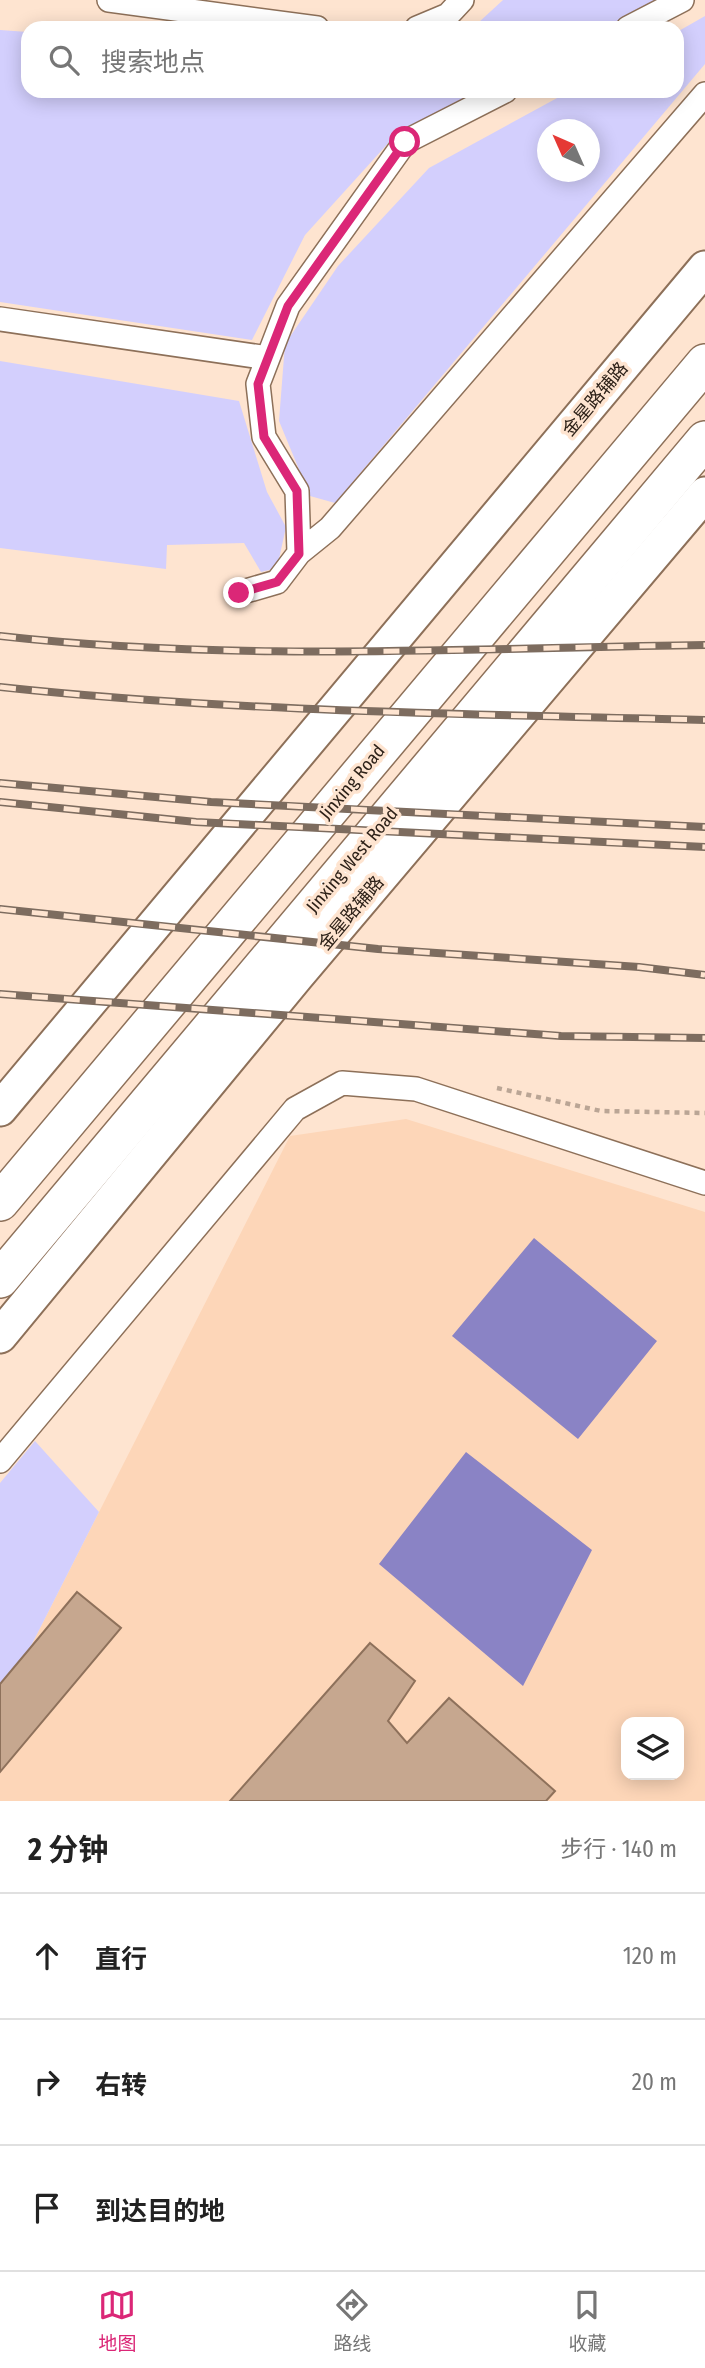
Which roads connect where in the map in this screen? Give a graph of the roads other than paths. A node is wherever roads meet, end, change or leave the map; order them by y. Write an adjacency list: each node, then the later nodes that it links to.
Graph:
1 (109, 0): 4 (street)
2 (462, 0): 5 (street)
3 (682, 0): 6 (street)
4 (265, 21)
5 (434, 21)
6 (642, 21)
7 (705, 94): 15 (street)
8 (491, 98): 11 (street)
9 (705, 268): 17 (street, 金星路辅路)
10 (0, 319): 11 (street)
11 (268, 358): 15 (street)
12 (705, 363): 19 (main road, Jinxing Road)
13 (705, 440): 20 (main road, Jinxing West Road)
14 (705, 494): 21 (street, 金星路辅路)
15 (299, 554): 16 (street)
16 (239, 593)
17 (0, 1109)
18 (705, 1183): 22 (street)
19 (0, 1202)
20 (0, 1279)
21 (0, 1336)
22 (0, 1461)

